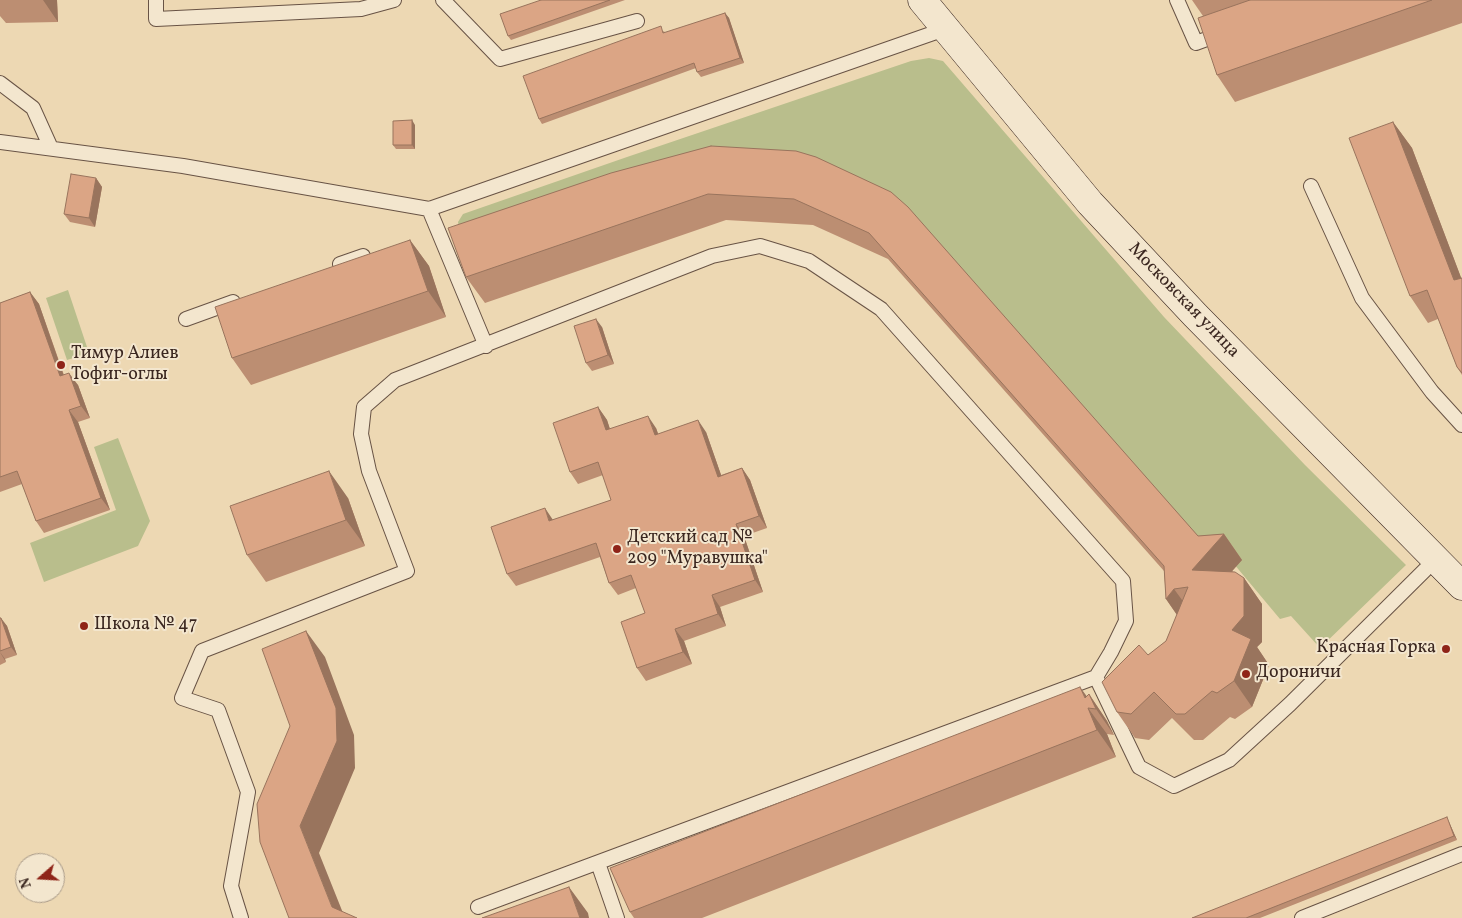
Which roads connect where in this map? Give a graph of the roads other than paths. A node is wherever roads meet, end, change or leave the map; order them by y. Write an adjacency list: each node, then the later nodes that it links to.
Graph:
1 (156, 0): 2 (lane)
2 (394, 0)
3 (443, 0): 6 (lane)
4 (922, 0): 8 (main road, Московская улица)
5 (1177, 0): 7 (lane)
6 (637, 21)
7 (1239, 27)
8 (945, 29): 13 (lane); 20 (main road, Московская улица)
9 (0, 83): 11 (lane)
10 (0, 142): 11 (lane)
11 (51, 148): 13 (lane)
12 (1311, 186): 19 (lane)
13 (429, 209): 18 (lane)
14 (363, 256): 15 (lane)
15 (326, 269)
16 (242, 299): 17 (lane)
17 (186, 319)
18 (486, 346): 22 (lane); 26 (lane)
19 (1462, 425)
20 (1436, 559): 21 (main road, Московская улица); 22 (lane)
21 (1462, 586)
22 (1096, 677): 24 (lane)
23 (1462, 854): 28 (lane)
24 (598, 862): 25 (lane); 27 (lane)
25 (478, 907)
26 (241, 918)
27 (617, 918)
28 (1302, 918)

